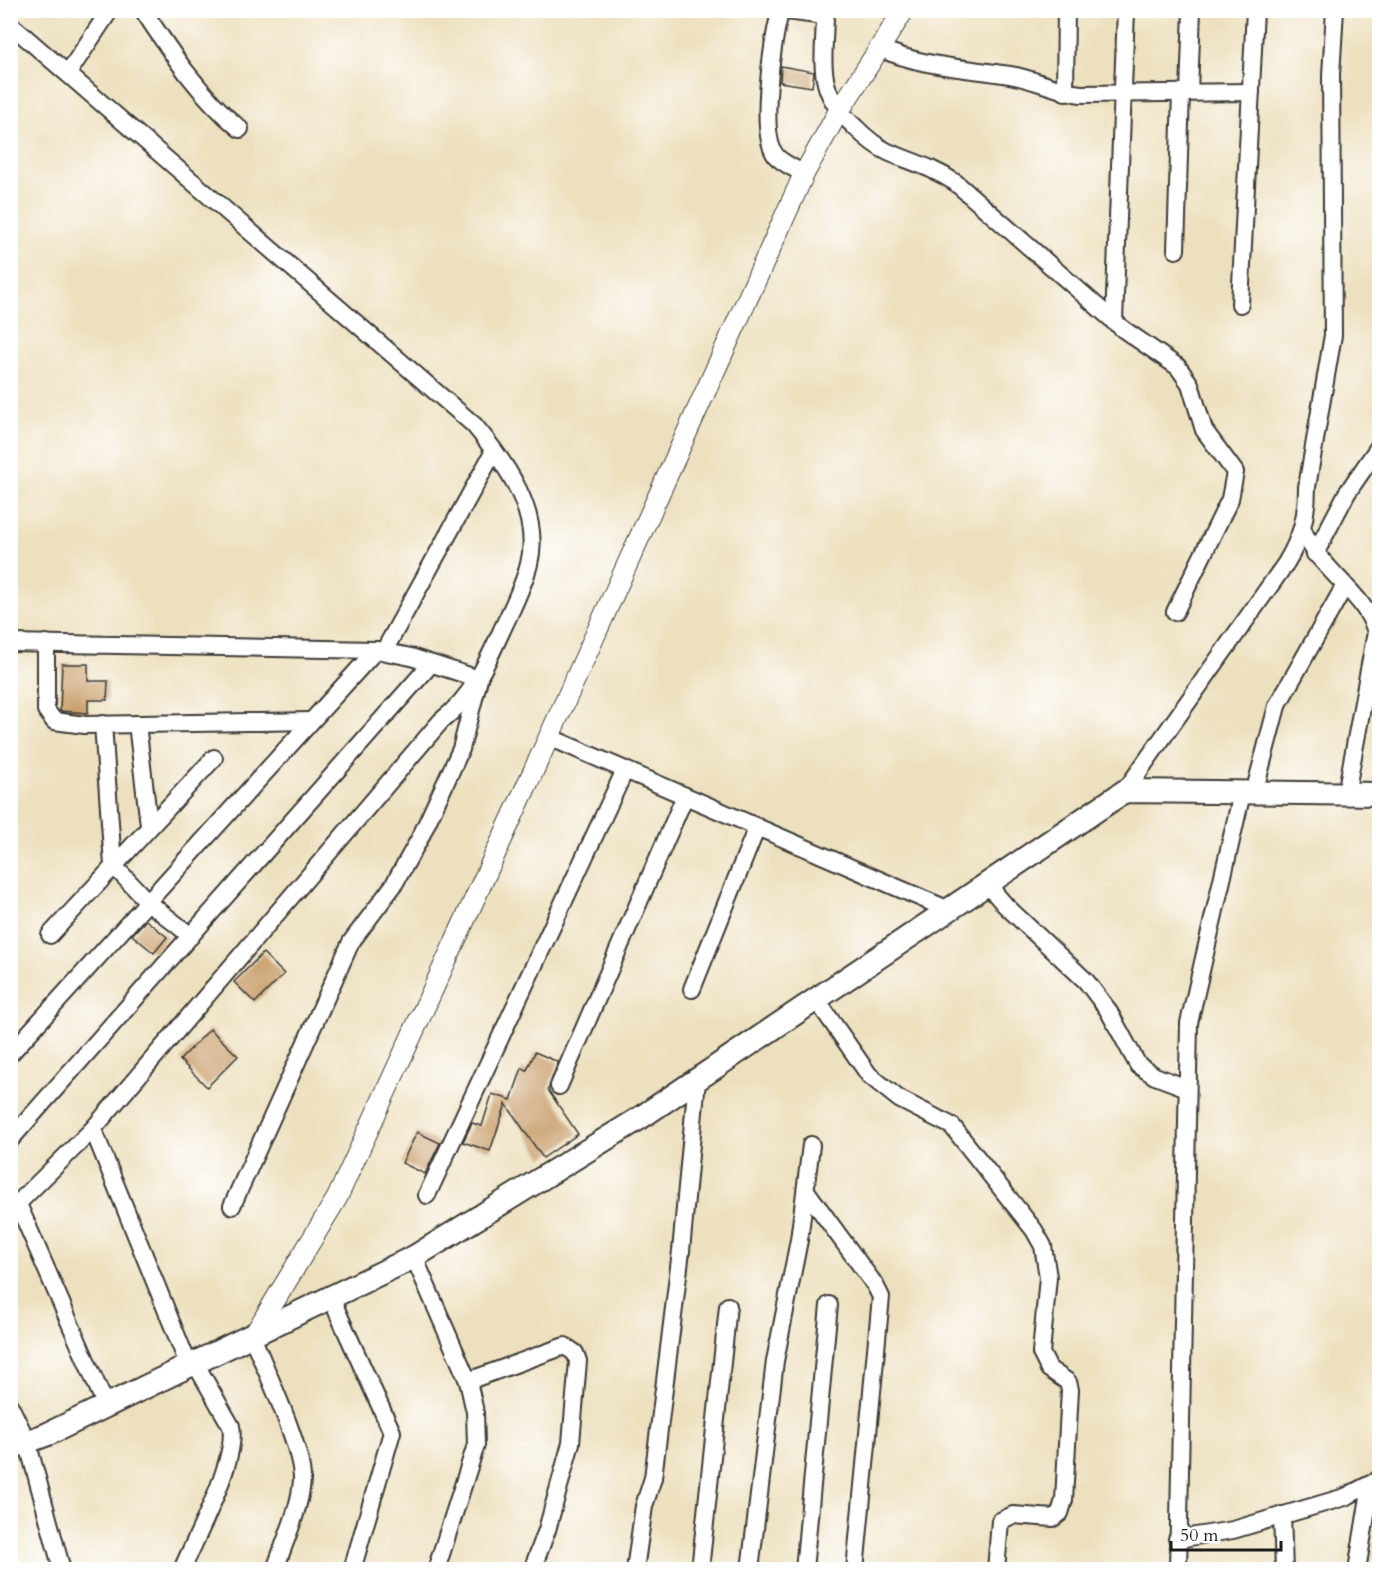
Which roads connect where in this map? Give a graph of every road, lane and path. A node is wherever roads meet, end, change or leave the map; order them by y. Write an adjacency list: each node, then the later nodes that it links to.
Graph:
1 (110, 10): 13 (street)
2 (143, 10): 19 (street)
3 (904, 10): 12 (street)
4 (1066, 10): 14 (street)
5 (1126, 10): 17 (street)
6 (1192, 10): 15 (street)
7 (1255, 10): 16 (street)
8 (1335, 10): 26 (street)
9 (779, 11): 10 (street); 20 (street)
10 (826, 13): 18 (street)
11 (10, 24): 13 (street)
12 (879, 48): 14 (street); 18 (street)
13 (68, 74): 25 (street)
14 (1065, 92): 17 (street)
15 (1185, 92): 16 (street); 17 (street); 21 (street)
16 (1251, 92): 22 (street)
17 (1124, 94): 23 (street)
18 (839, 112): 20 (street); 23 (street)
19 (240, 129)
20 (804, 174): 38 (street)
21 (1176, 250)
22 (1240, 304)
23 (1114, 322): 29 (street)
24 (1380, 445): 27 (street)
25 (494, 451): 32 (street); 34 (street)
26 (1303, 530): 27 (street); 41 (street)
27 (1315, 554): 28 (street)
28 (1344, 587): 42 (street); 43 (street)
29 (1175, 612)
30 (10, 642): 31 (street)
31 (46, 643): 32 (street); 36 (street)
32 (380, 651): 33 (street); 35 (street)
33 (432, 664): 34 (street); 53 (street)
34 (479, 679): 60 (street); 65 (street)
35 (311, 721): 37 (street); 50 (street)
36 (103, 724): 37 (street); 48 (street)
37 (137, 724): 46 (street)
38 (549, 737): 40 (street); 71 (street)
39 (214, 758): 46 (street)
40 (625, 770): 45 (street); 64 (street)
41 (1125, 791): 42 (main road); 49 (main road)
42 (1248, 793): 43 (main road); 59 (street)
43 (1346, 794): 44 (main road)
44 (1380, 794)
45 (685, 796): 47 (street); 58 (street)
46 (149, 825): 48 (street)
47 (757, 827): 51 (street); 54 (street)
48 (113, 866): 50 (street); 52 (street)
49 (987, 884): 51 (main road); 59 (street)
50 (148, 902): 53 (street); 56 (street)
51 (949, 910): 55 (main road)
52 (50, 935)
53 (191, 936): 61 (street)
54 (692, 989)
55 (816, 999): 57 (main road); 91 (street)
56 (10, 1054)
57 (697, 1080): 67 (main road); 86 (street)
58 (559, 1086)
59 (1187, 1088): 79 (street)
60 (93, 1129): 66 (street); 72 (street)
61 (10, 1140)
62 (811, 1145): 63 (street)
63 (807, 1192): 88 (street); 90 (street)
64 (427, 1195)
65 (232, 1206)
66 (14, 1207): 75 (street)
67 (414, 1257): 68 (main road); 73 (street)
68 (331, 1298): 71 (main road); 83 (street)
69 (829, 1305): 89 (street)
70 (728, 1306): 87 (street)
71 (253, 1335): 72 (main road); 82 (street)
72 (192, 1364): 75 (main road); 81 (street)
73 (468, 1381): 84 (street); 85 (street)
74 (10, 1406): 76 (street)
75 (106, 1406): 76 (main road)
76 (19, 1444): 80 (street)
77 (1376, 1482): 78 (street); 94 (street)
78 (1282, 1515): 79 (street); 93 (street)
79 (1178, 1539): 92 (street)
80 (62, 1569)
81 (182, 1569)
82 (275, 1569)
83 (352, 1569)
84 (436, 1569)
85 (532, 1569)
86 (635, 1569)
87 (700, 1569)
88 (750, 1569)
89 (804, 1569)
90 (855, 1569)
91 (996, 1569)
92 (1178, 1569)
93 (1284, 1569)
94 (1357, 1569)

